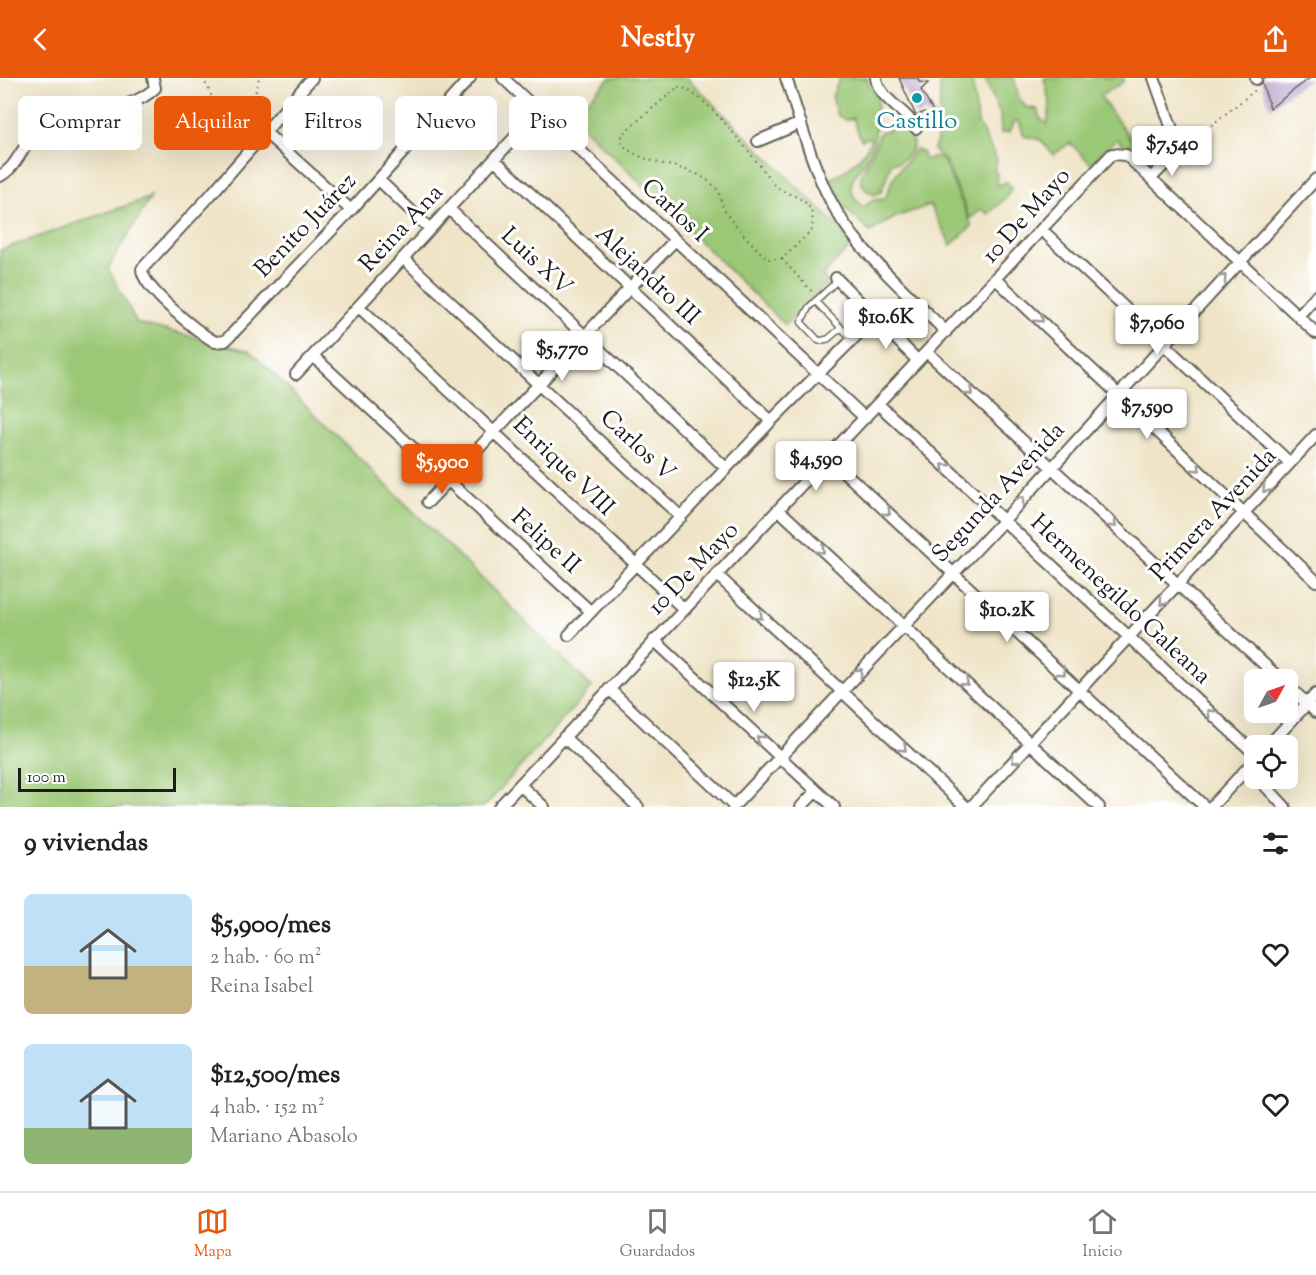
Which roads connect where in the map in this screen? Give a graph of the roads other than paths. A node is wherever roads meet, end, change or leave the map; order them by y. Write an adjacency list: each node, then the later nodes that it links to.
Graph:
1 (153, 78): 18 (street)
2 (312, 78): 10 (street)
3 (470, 78): 21 (street, Benito Juárez)
4 (503, 78): 8 (street, Carlos I)
5 (786, 78): 9 (street)
6 (876, 78): 11 (street)
7 (1157, 79): 19 (street)
8 (522, 96)
9 (801, 123): 13 (street); 38 (street)
10 (271, 127)
11 (916, 128)
12 (271, 138): 23 (street)
13 (758, 141)
14 (509, 144): 17 (street, Reina Ana)
15 (250, 150): 23 (street, Benito Juárez)
16 (579, 150): 26 (street, Carlos I)
17 (495, 160): 22 (street, Reina Ana); 31 (street, Alejandro III)
18 (0, 176)
19 (1151, 178): 25 (street, 10 De Mayo); 28 (street)
20 (1316, 179): 28 (street, Segunda Avenida)
21 (379, 180): 23 (street, Benito Juárez); 24 (street)
22 (449, 209): 24 (street, Reina Ana); 40 (street, Luis XV)
23 (351, 210)
24 (430, 229): 27 (street, Reina Ana)
25 (1042, 230): 30 (street, 10 De Mayo); 42 (street)
26 (675, 240): 31 (street); 46 (street, Carlos I)
27 (404, 259): 34 (street, Reina Ana); 48 (street, Carlos V)
28 (1239, 261): 35 (street); 42 (street, Segunda Avenida, one-way to 28)
29 (837, 279): 33 (lane); 36 (street)
30 (997, 280): 38 (street, 10 De Mayo); 49 (street, one-way to 49)
31 (629, 289): 40 (street); 52 (street, Alejandro III)
32 (1316, 296): 35 (street)
33 (817, 300): 37 (lane); 37 (lane)
34 (359, 307): 44 (street, Reina Ana); 53 (street, Enrique VIII)
35 (1298, 315): 39 (street)
36 (874, 318): 41 (street); 45 (street)
37 (841, 328): 41 (lane)
38 (946, 332): 43 (street, 10 De Mayo)
39 (1316, 333)
40 (585, 337): 48 (street); 58 (street, Luis XV)
41 (852, 339): 46 (street)
42 (1165, 344): 49 (street, Segunda Avenida); 56 (street)
43 (927, 352): 45 (street, 10 De Mayo); 57 (street, one-way to 57)
44 (313, 356): 47 (street, Reina Ana); 59 (street, Felipe II)
45 (918, 361): 50 (street, 10 De Mayo)
46 (818, 373): 51 (street, Carlos I); 52 (street)
47 (296, 374)
48 (541, 384): 53 (street); 63 (street, Carlos V)
49 (1119, 394): 57 (street, Segunda Avenida); 62 (street, one-way to 62)
50 (878, 404): 51 (street, 10 De Mayo); 64 (street, Hermenegildo Galeana, one-way to 50)
51 (865, 417): 55 (street, 10 De Mayo)
52 (771, 421): 58 (street)
53 (496, 433): 59 (street); 65 (street, Enrique VIII)
54 (1316, 435): 56 (street, Primera Avenida)
55 (829, 458): 61 (street, 10 De Mayo); 66 (street, one-way to 66)
56 (1290, 463): 62 (street, Primera Avenida, one-way to 62)
57 (1051, 467): 64 (street, Segunda Avenida, one-way to 57); 69 (street, one-way to 69)
58 (726, 468): 63 (street)
59 (448, 482): 60 (street); 71 (street, Felipe II)
60 (428, 502)
61 (779, 510): 67 (street, 10 De Mayo); 72 (street, one-way to 72)
62 (1245, 512): 68 (street); 69 (street, Primera Avenida)
63 (681, 517): 65 (street)
64 (1004, 520): 66 (street, Segunda Avenida); 74 (street, Hermenegildo Galeana)
65 (637, 566): 70 (street, Enrique VIII); 71 (street)
66 (953, 574): 72 (street, Segunda Avenida); 78 (street, one-way to 78)
67 (717, 575): 70 (street, 10 De Mayo); 79 (street, one-way to 79)
68 (1316, 581)
69 (1179, 584): 74 (street, Primera Avenida, one-way to 74); 76 (street)
70 (684, 609): 75 (street, 10 De Mayo)
71 (591, 612): 73 (street)
72 (903, 626): 79 (street, Segunda Avenida, one-way to 72); 86 (street, one-way to 86)
73 (569, 635)
74 (1131, 637): 78 (street, Primera Avenida); 87 (street, Hermenegildo Galeana, one-way to 74)
75 (654, 640): 77 (street, 10 De Mayo); 88 (street, one-way to 75)
76 (1269, 669)
77 (609, 689): 85 (street, 10 De Mayo); 93 (street)
78 (1081, 690): 86 (street, Primera Avenida); 102 (street)
79 (842, 691): 88 (street, Segunda Avenida); 99 (street, one-way to 99)
80 (1316, 694): 82 (street)
81 (1298, 695): 82 (street)
82 (1307, 704): 83 (street); 84 (street)
83 (1316, 712)
84 (1278, 735)
85 (564, 737): 90 (street, 10 De Mayo); 96 (street)
86 (1031, 743): 100 (street, Primera Avenida, one-way to 100); 101 (street)
87 (1244, 744)
88 (780, 758): 92 (street); 93 (street, Segunda Avenida)
89 (1244, 775): 103 (street)
90 (520, 785): 94 (street, 10 De Mayo); 95 (street)
91 (1268, 789): 104 (street)
92 (816, 791): 97 (street); 98 (street)
93 (733, 806)
94 (499, 807)
95 (544, 807)
96 (638, 807)
97 (801, 807)
98 (834, 807)
99 (966, 807)
100 (971, 807)
101 (1099, 807)
102 (1205, 807)
103 (1211, 807)
104 (1285, 807)

